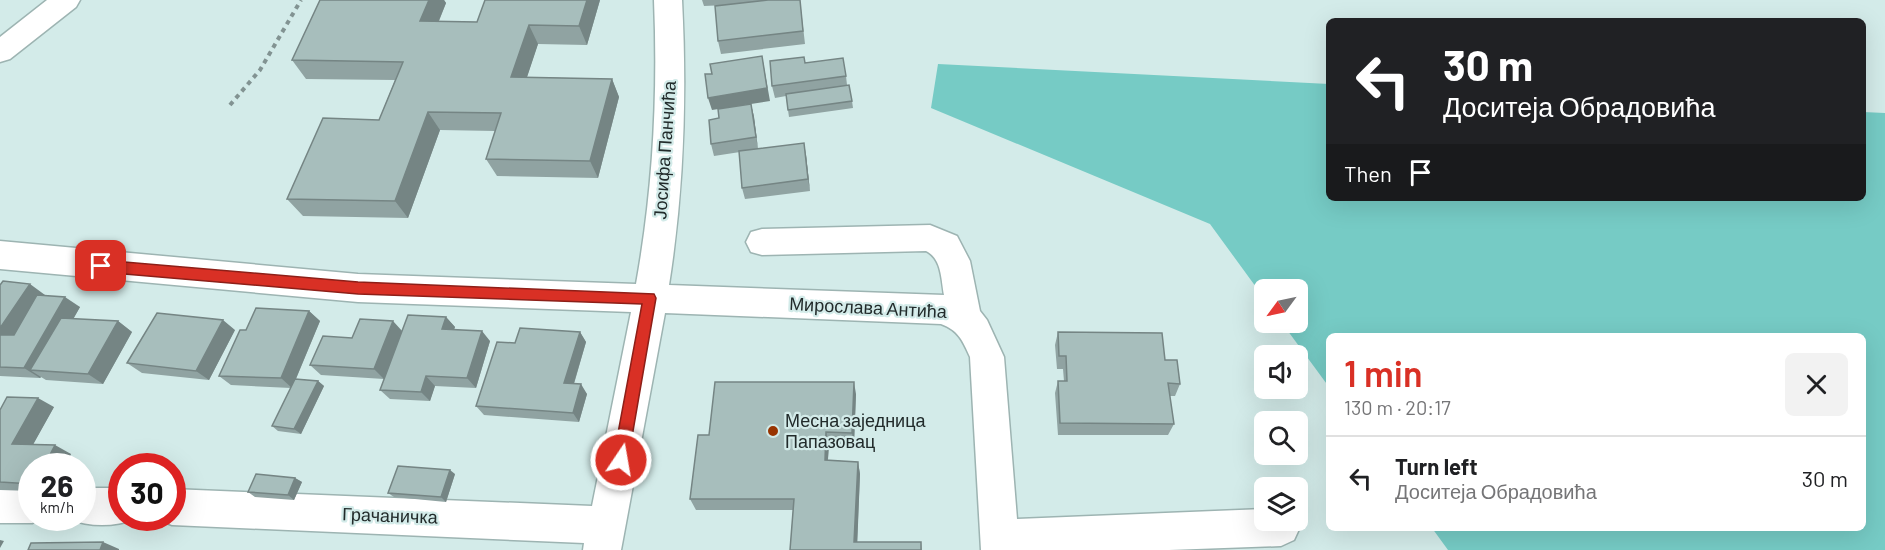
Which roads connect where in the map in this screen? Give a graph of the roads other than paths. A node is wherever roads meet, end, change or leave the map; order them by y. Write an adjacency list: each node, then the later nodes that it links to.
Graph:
1 (66, 0): 3 (street)
2 (668, 0): 6 (street, Јосифа Панчића)
3 (0, 52)
4 (762, 242): 7 (street)
5 (0, 255): 6 (street, Мирослава Антића)
6 (650, 298): 7 (street, Мирослава Антића); 12 (street, Јосифа Панчића)
7 (964, 316): 13 (street, Мирослава Антића)
8 (0, 505): 9 (street)
9 (18, 505)
10 (186, 508): 12 (street, Грачаничка)
11 (1254, 529): 13 (street, Мирослава Антића)
12 (605, 538)
13 (1000, 544)

